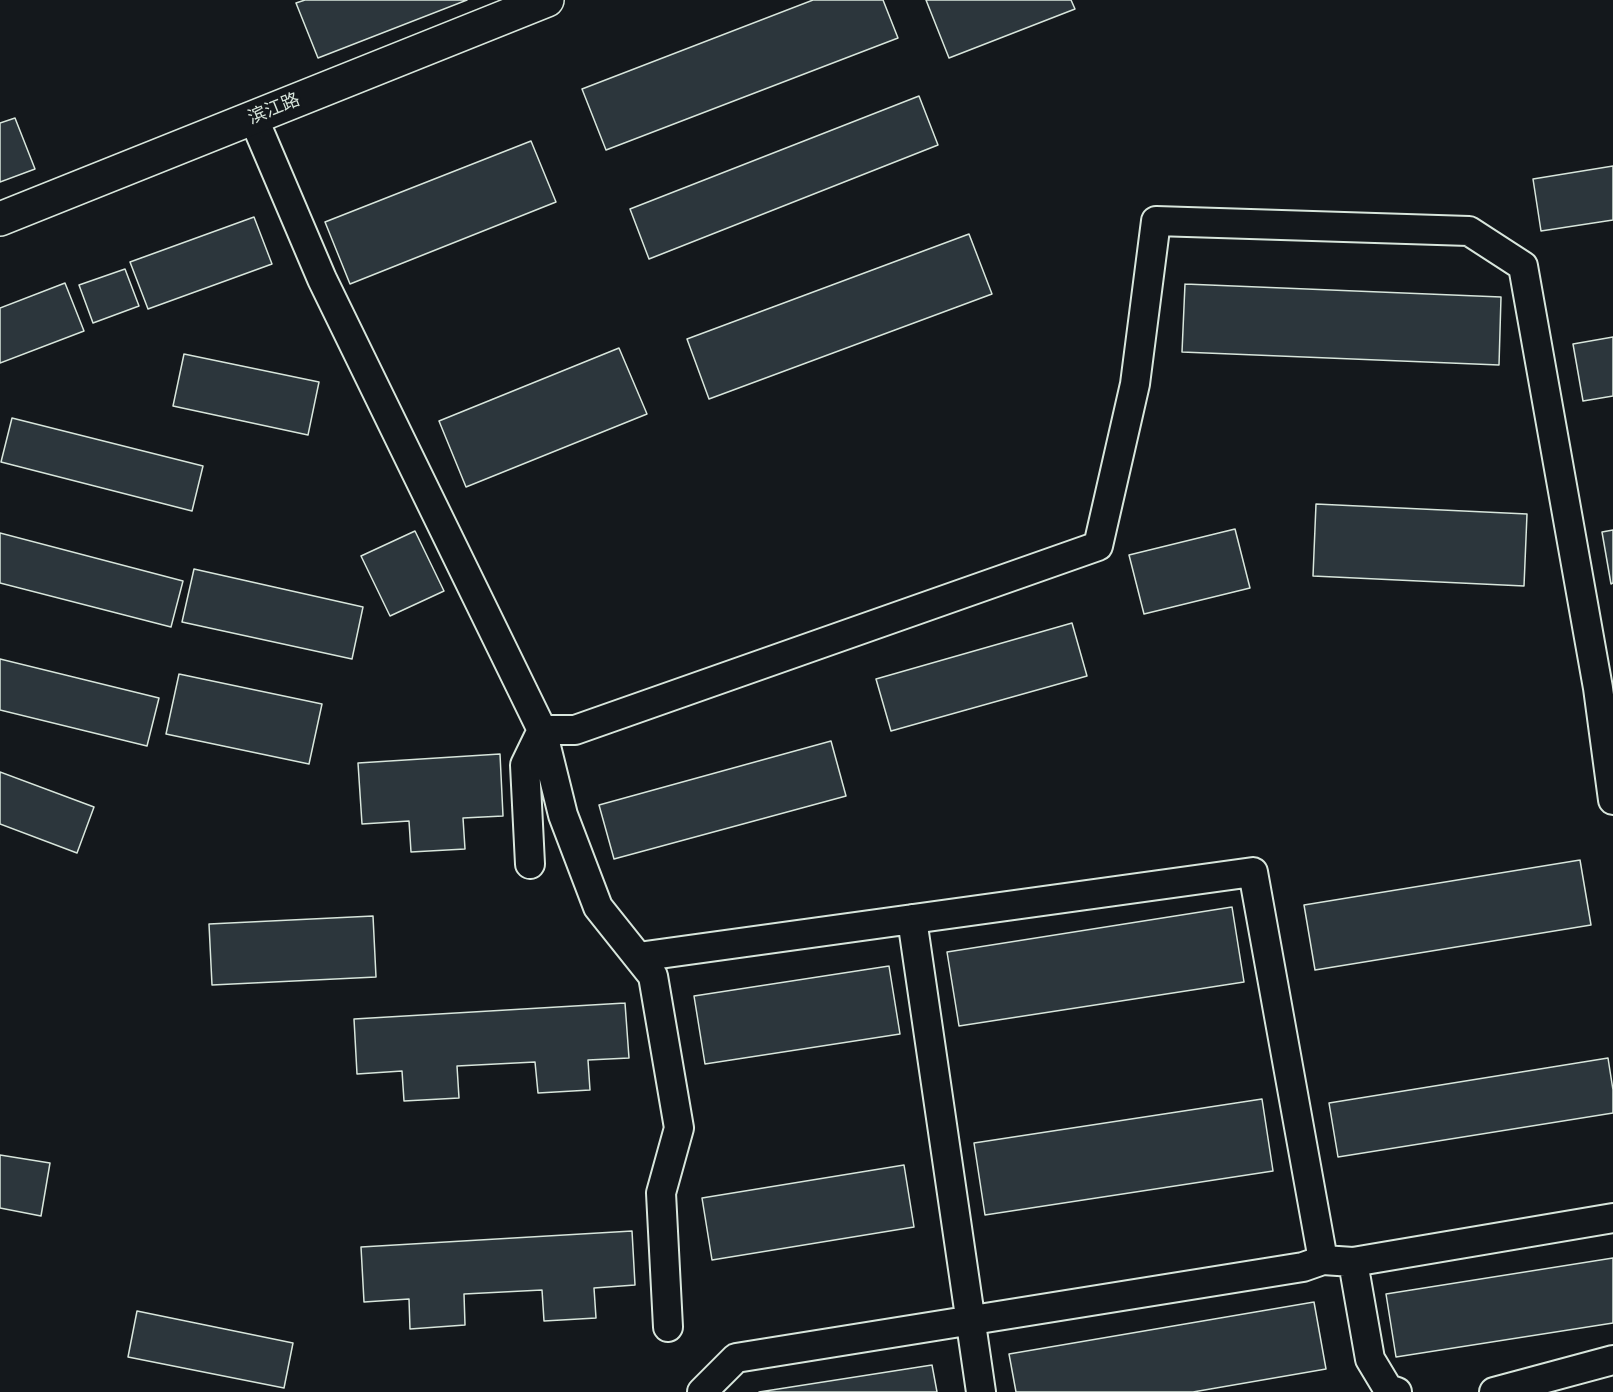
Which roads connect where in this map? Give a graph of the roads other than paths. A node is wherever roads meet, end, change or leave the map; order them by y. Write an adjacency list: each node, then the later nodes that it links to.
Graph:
1 (547, 0): 2 (main road, 滨江路)
2 (253, 117): 3 (main road, 滨江路); 6 (street)
3 (0, 219)
4 (1601, 641): 5 (street); 6 (street)
5 (1605, 686): 7 (street)
6 (542, 730): 8 (street); 10 (street)
7 (1613, 800)
8 (530, 864)
9 (912, 919): 10 (street); 12 (street); 14 (street)
10 (638, 957): 15 (street)
11 (1613, 1218): 13 (street)
12 (1323, 1260): 13 (street); 14 (street)
13 (1353, 1262): 19 (street)
14 (971, 1321): 17 (street); 18 (street)
15 (668, 1327)
16 (1613, 1360): 20 (street)
17 (702, 1392)
18 (981, 1392)
19 (1397, 1392)
20 (1494, 1392)

